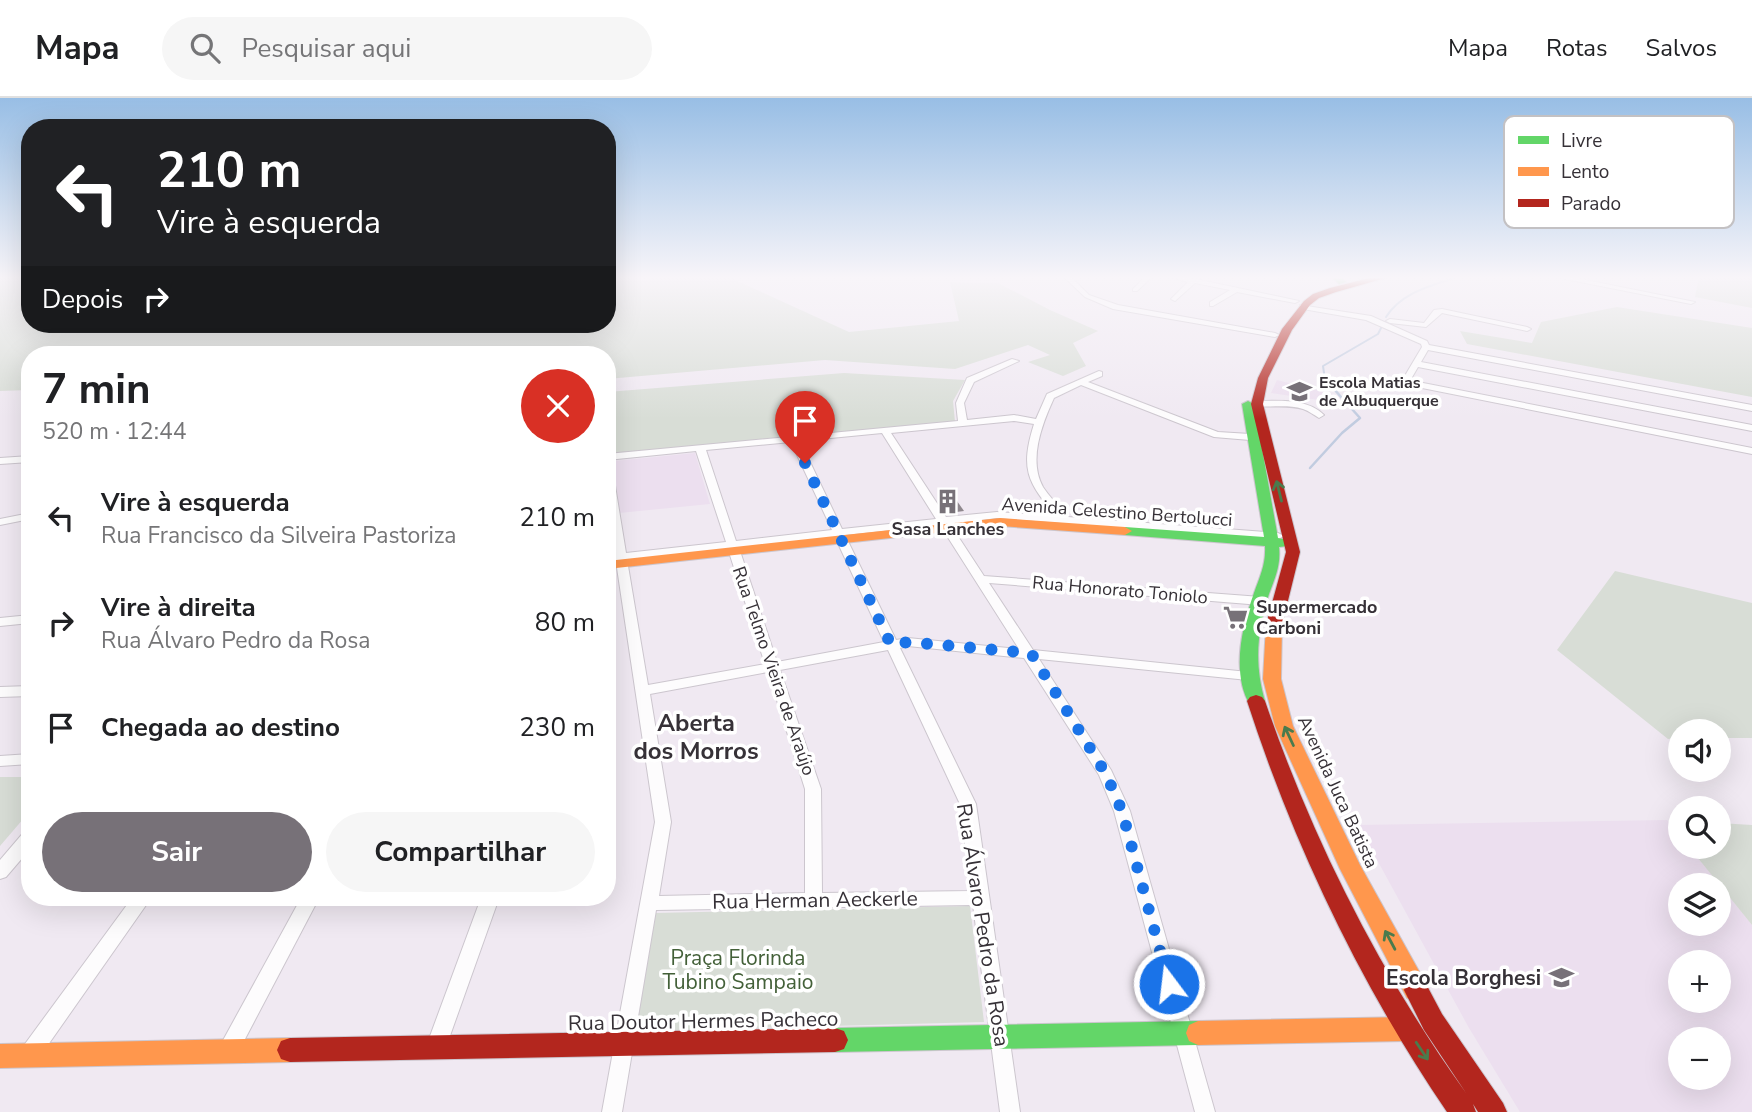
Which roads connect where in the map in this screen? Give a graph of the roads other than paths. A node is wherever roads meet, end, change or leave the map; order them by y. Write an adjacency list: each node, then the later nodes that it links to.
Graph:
1 (1214, 324): 7 (street)
2 (1283, 324): 7 (main road)
3 (1289, 324): 14 (main road, Avenida Juca Batista)
4 (1384, 324): 8 (street)
5 (1509, 324): 6 (street)
6 (1527, 328)
7 (1275, 335): 22 (main road)
8 (1426, 347): 10 (street); 15 (street)
9 (1015, 361): 19 (street)
10 (1416, 364): 13 (street); 17 (street)
11 (1099, 374): 12 (street)
12 (1080, 382): 18 (street); 22 (street)
13 (1604, 400): 17 (street); 20 (street)
14 (1257, 404): 16 (street); 35 (main road, Avenida Juca Batista, one-way to 14)
15 (1752, 408)
16 (1320, 415)
17 (1601, 421): 25 (street)
18 (1037, 422): 19 (street); 32 (street)
19 (963, 423): 21 (street)
20 (1752, 428)
21 (886, 431): 23 (street); 31 (street)
22 (1250, 437): 34 (main road)
23 (794, 439): 24 (street); 33 (street, Rua Álvaro Pedro da Rosa)
24 (700, 448): 26 (street); 36 (street, Rua Telmo Vieira de Araújo)
25 (1752, 450)
26 (616, 456)
27 (21, 460): 28 (street)
28 (0, 461)
29 (21, 518): 30 (street)
30 (0, 522)
31 (944, 523): 32 (main road, Avenida Celestino Bertolucci); 33 (main road, Avenida Celestino Bertolucci); 39 (street)
32 (1067, 524): 34 (main road, Avenida Celestino Bertolucci)
33 (839, 537): 36 (main road, Avenida Celestino Bertolucci); 43 (street, Rua Álvaro Pedro da Rosa)
34 (1271, 538): 35 (main road, Avenida Celestino Bertolucci); 40 (main road)
35 (1290, 540): 72 (main road, Avenida Juca Batista, one-way to 35)
36 (733, 548): 37 (main road, Avenida Celestino Bertolucci); 45 (street, Rua Telmo Vieira de Araújo)
37 (616, 562)
38 (616, 571): 48 (street)
39 (980, 579): 40 (street, Rua Honorato Toniolo); 44 (street)
40 (1261, 601): 46 (main road)
41 (21, 621): 42 (street)
42 (0, 622)
43 (891, 645): 44 (street); 45 (street); 54 (street, Rua Álvaro Pedro da Rosa)
44 (1031, 653): 46 (street); 61 (street)
45 (773, 668): 48 (street); 55 (street, Rua Telmo Vieira de Araújo)
46 (1248, 676): 60 (main road)
47 (21, 691): 49 (street)
48 (642, 691): 56 (street)
49 (0, 692)
50 (21, 760): 51 (street)
51 (0, 761)
52 (21, 848): 53 (street)
53 (0, 872)
54 (981, 898): 55 (street, Rua Herman Aeckerle); 62 (street, Rua Álvaro Pedro da Rosa)
55 (814, 899): 56 (street, Rua Herman Aeckerle)
56 (649, 904): 63 (street)
57 (136, 906): 66 (street)
58 (306, 906): 65 (street)
59 (487, 906): 64 (street)
60 (1407, 1029): 61 (main road, Rua Doutor Hermes Pacheco); 71 (main road, one-way to 71)
61 (1182, 1033): 62 (main road, Rua Doutor Hermes Pacheco); 70 (street)
62 (1000, 1036): 63 (main road, Rua Doutor Hermes Pacheco); 69 (street, Rua Álvaro Pedro da Rosa)
63 (624, 1044): 64 (main road, Rua Doutor Hermes Pacheco); 68 (street)
64 (436, 1047): 65 (main road, Rua Doutor Hermes Pacheco)
65 (228, 1051): 66 (main road, Rua Doutor Hermes Pacheco)
66 (29, 1055): 67 (main road, Rua Doutor Hermes Pacheco)
67 (0, 1056)
68 (612, 1112)
69 (1010, 1112)
70 (1205, 1112)
71 (1462, 1112)
72 (1494, 1112)

